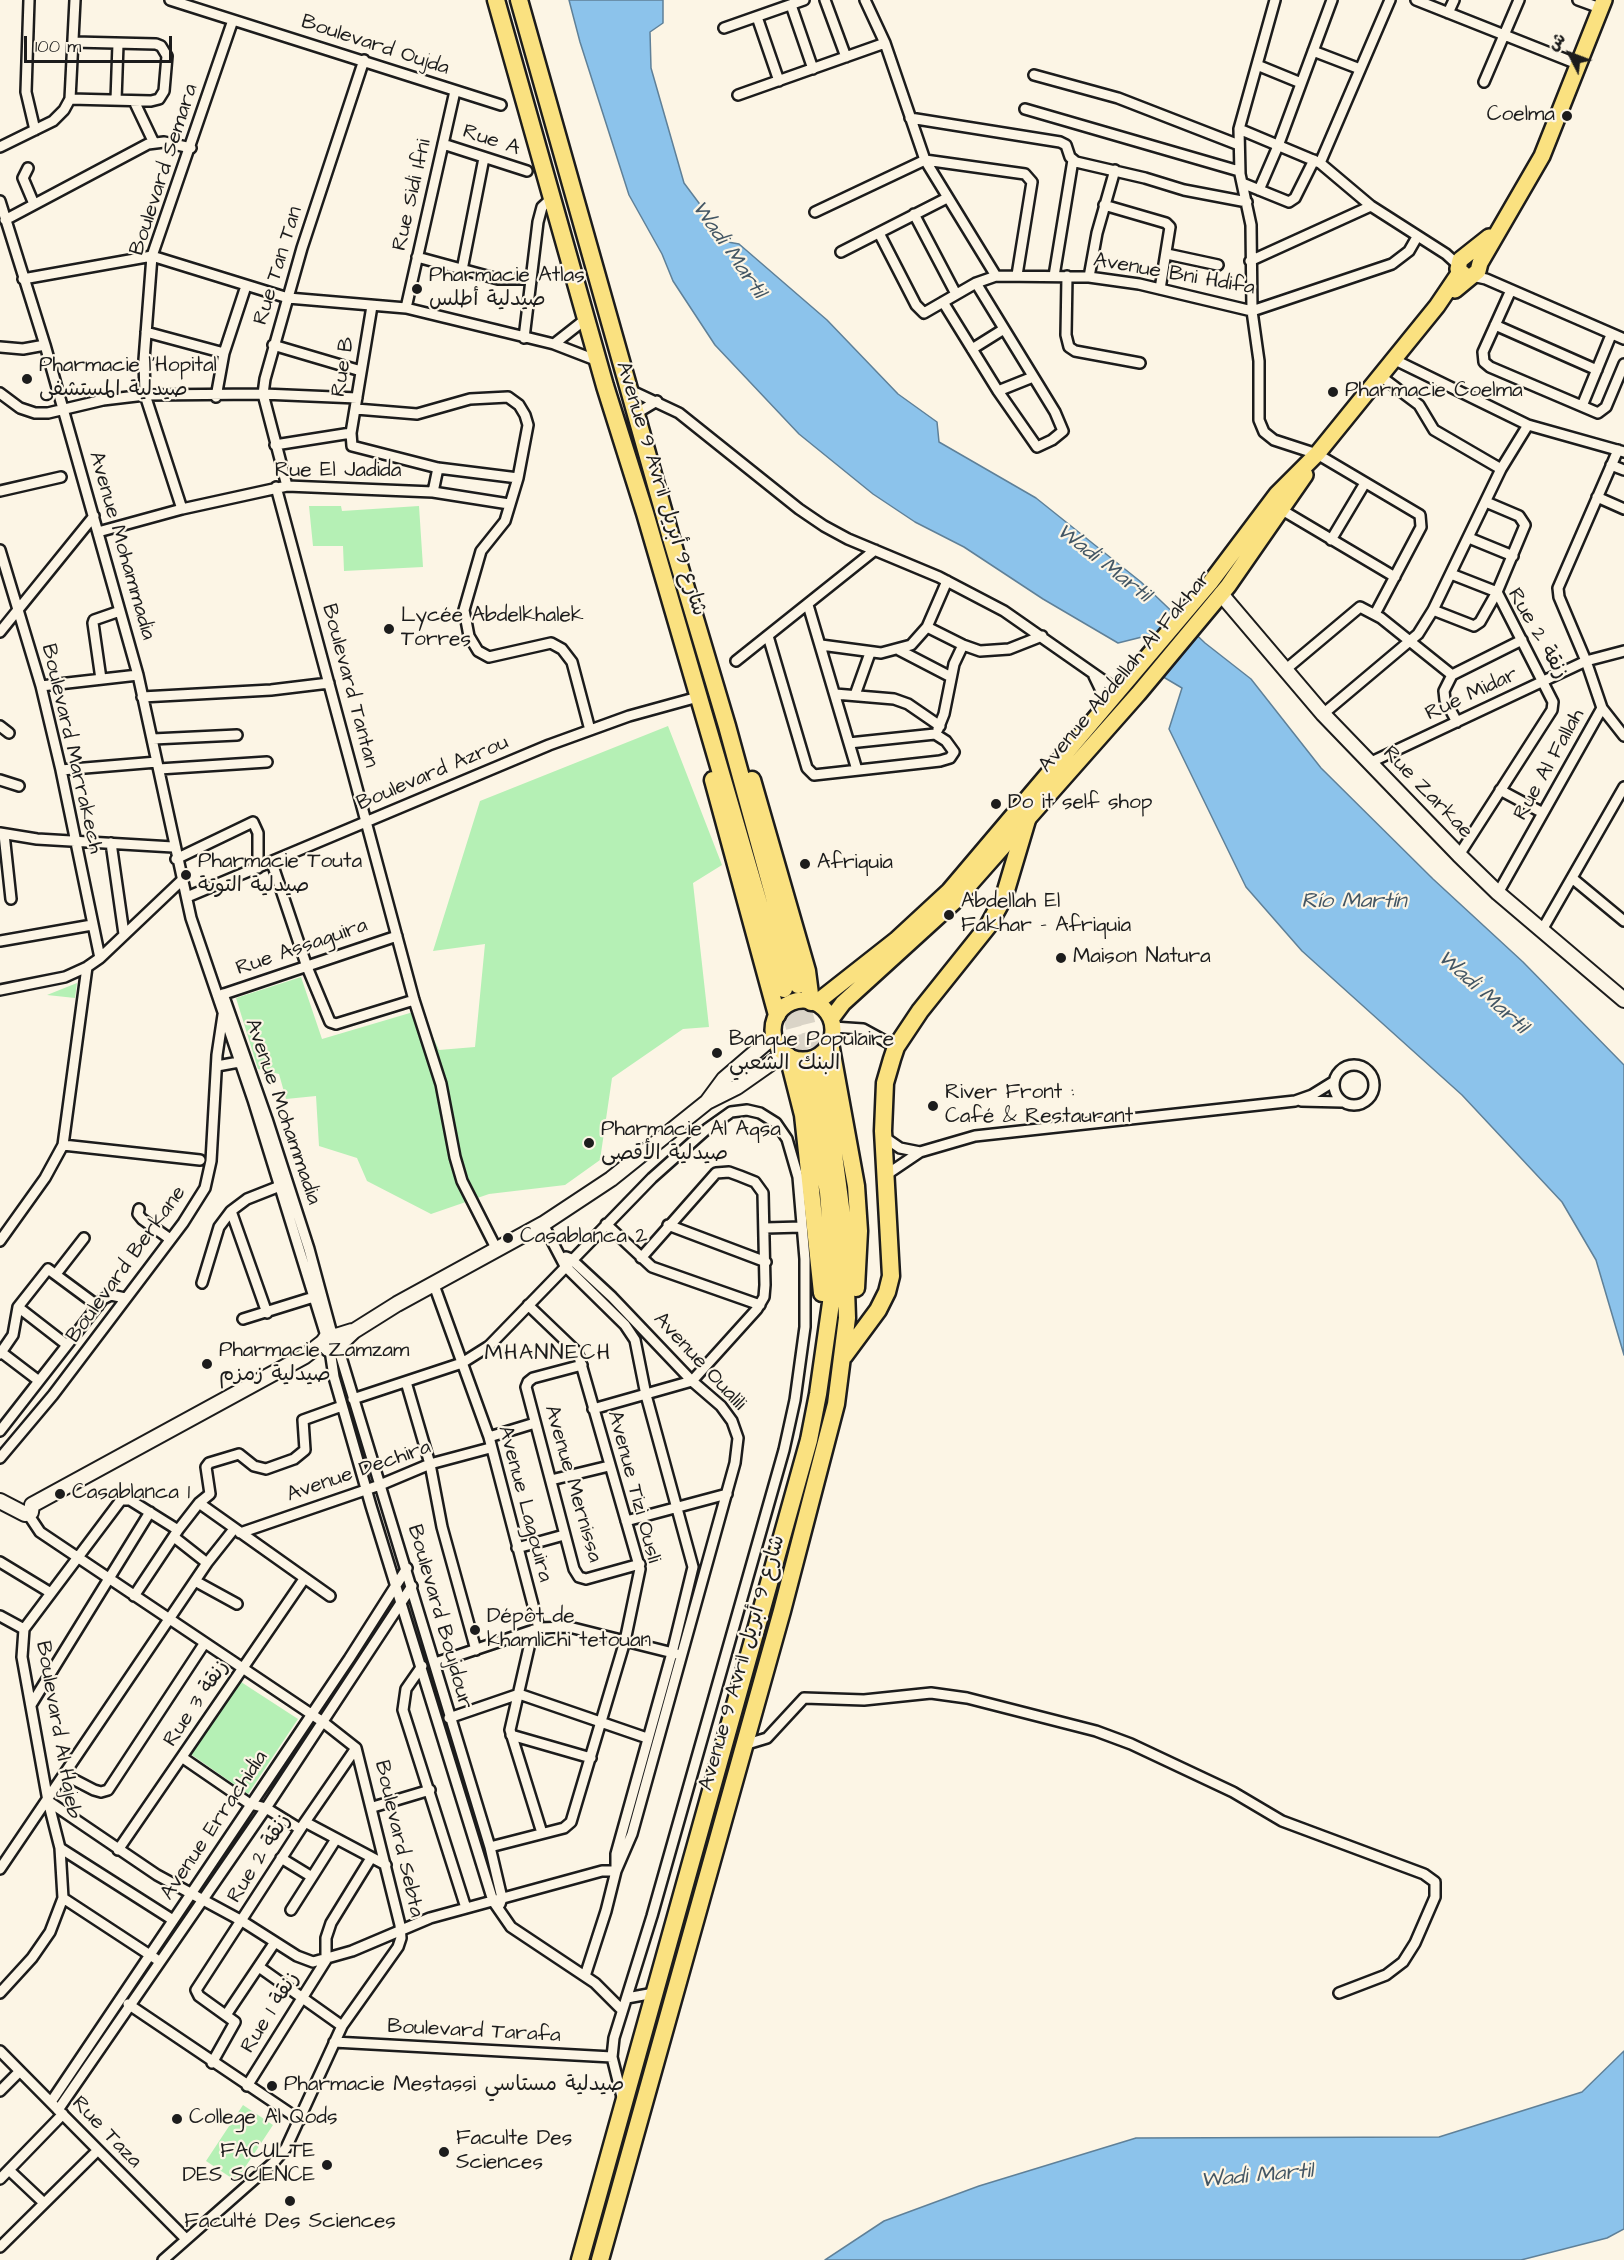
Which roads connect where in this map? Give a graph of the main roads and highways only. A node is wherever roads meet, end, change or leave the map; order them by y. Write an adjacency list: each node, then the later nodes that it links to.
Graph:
1 (496, 0): 7 (highway, Avenue 9 Avril شارع 9 أبريل)
2 (519, 0): 6 (highway, Avenue 9 Avril شارع 9 أبريل)
3 (1602, 4): 4 (main road, Avenue Abdellah Al Fakhar)
4 (1307, 466): 5 (main road, Avenue Abdellah Al Fakhar); 5 (main road, Avenue Abdellah Al Fakhar)
5 (1215, 589): 8 (main road, Avenue Abdellah Al Fakhar); 9 (main road, Avenue Abdellah Al Fakhar)
6 (727, 726): 7 (highway, Avenue 9 Avril شارع 9 أبريل); 9 (highway)
7 (711, 735): 10 (highway)
8 (1027, 820): 11 (main road, Avenue Abdellah Al Fakhar); 15 (highway)
9 (813, 1002): 10 (main road); 11 (main road)
10 (777, 1016): 12 (main road)
11 (831, 1030): 12 (main road); 13 (highway)
12 (786, 1055): 14 (highway)
13 (847, 1318): 14 (highway, Avenue 9 Avril شارع 9 أبريل); 15 (highway, Avenue 9 Avril شارع 9 أبريل)
14 (826, 1341): 16 (highway, Avenue 9 Avril شارع 9 أبريل)
15 (844, 1357): 17 (highway, Avenue 9 Avril شارع 9 أبريل)
16 (580, 2260)
17 (600, 2260)

